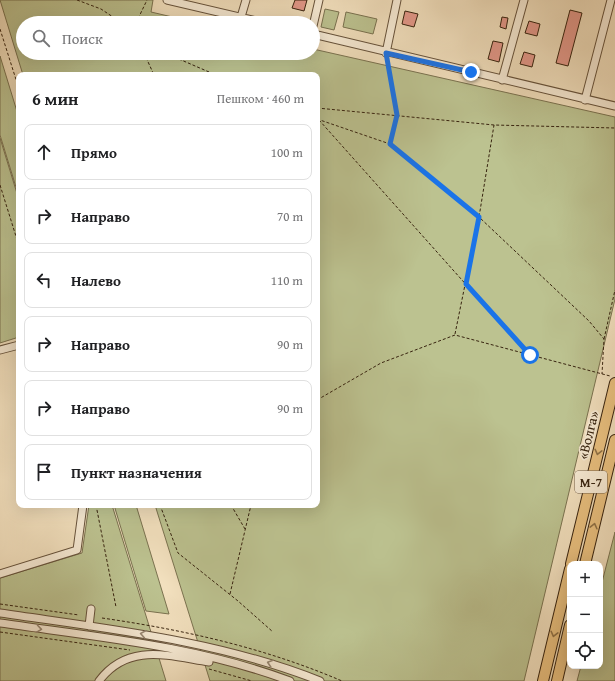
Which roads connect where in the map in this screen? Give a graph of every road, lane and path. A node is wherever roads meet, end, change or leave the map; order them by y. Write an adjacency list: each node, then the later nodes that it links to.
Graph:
1 (77, 0): 9 (path)
2 (146, 0): 10 (path)
3 (167, 0): 11 (street)
4 (246, 0): 12 (street)
5 (319, 0): 13 (street)
6 (397, 0): 16 (street)
7 (524, 0): 22 (street)
8 (611, 0): 23 (street)
9 (112, 16)
10 (139, 16)
11 (238, 16)
12 (242, 16)
13 (315, 16)
14 (0, 28): 21 (path)
15 (320, 36): 16 (street)
16 (386, 53): 22 (street); 26 (path)
17 (147, 60): 19 (path)
18 (181, 60): 20 (path)
19 (153, 72)
20 (209, 72)
21 (16, 79)
22 (502, 80): 23 (street)
23 (585, 100): 24 (street)
24 (615, 106)
25 (320, 108): 26 (path)
26 (397, 115): 29 (path); 31 (path)
27 (320, 120): 31 (path)
28 (320, 122): 35 (path)
29 (494, 125): 30 (path); 33 (path)
30 (615, 128)
31 (390, 144): 33 (path)
32 (0, 184): 34 (path)
33 (479, 217): 35 (path); 38 (path)
34 (16, 236)
35 (466, 284): 37 (path); 41 (path)
36 (615, 290): 38 (path)
37 (455, 335): 41 (path); 45 (path)
38 (604, 339): 42 (path)
39 (16, 346): 40 (street)
40 (0, 350)
41 (530, 355): 42 (path)
42 (602, 374): 43 (path)
43 (615, 377)
44 (615, 383): 53 (highway, «Волга» / М-7, one-way to 53)
45 (320, 398)
46 (615, 440): 54 (highway, «Волга» / М-7, one-way to 46)
47 (83, 508): 55 (street)
48 (97, 508): 59 (path)
49 (161, 508): 57 (path)
50 (233, 508): 52 (path)
51 (250, 508): 52 (path)
52 (245, 529): 57 (path)
53 (572, 561)
54 (586, 561)
55 (0, 574)
56 (567, 581): 75 (highway, one-way to 75)
57 (230, 594): 66 (path)
58 (0, 604): 62 (path)
59 (116, 607)
60 (91, 609): 64 (street)
61 (0, 613): 64 (street)
62 (79, 615)
63 (0, 624): 69 (street, one-way to 69)
64 (89, 626): 74 (street, one-way to 64)
65 (0, 632): 68 (path)
66 (273, 632)
67 (568, 633): 76 (highway)
68 (132, 651)
69 (247, 667): 71 (street); 73 (street)
70 (209, 669): 72 (path)
71 (99, 681)
72 (252, 681)
73 (290, 681)
74 (320, 681)
75 (543, 681)
76 (556, 681)

